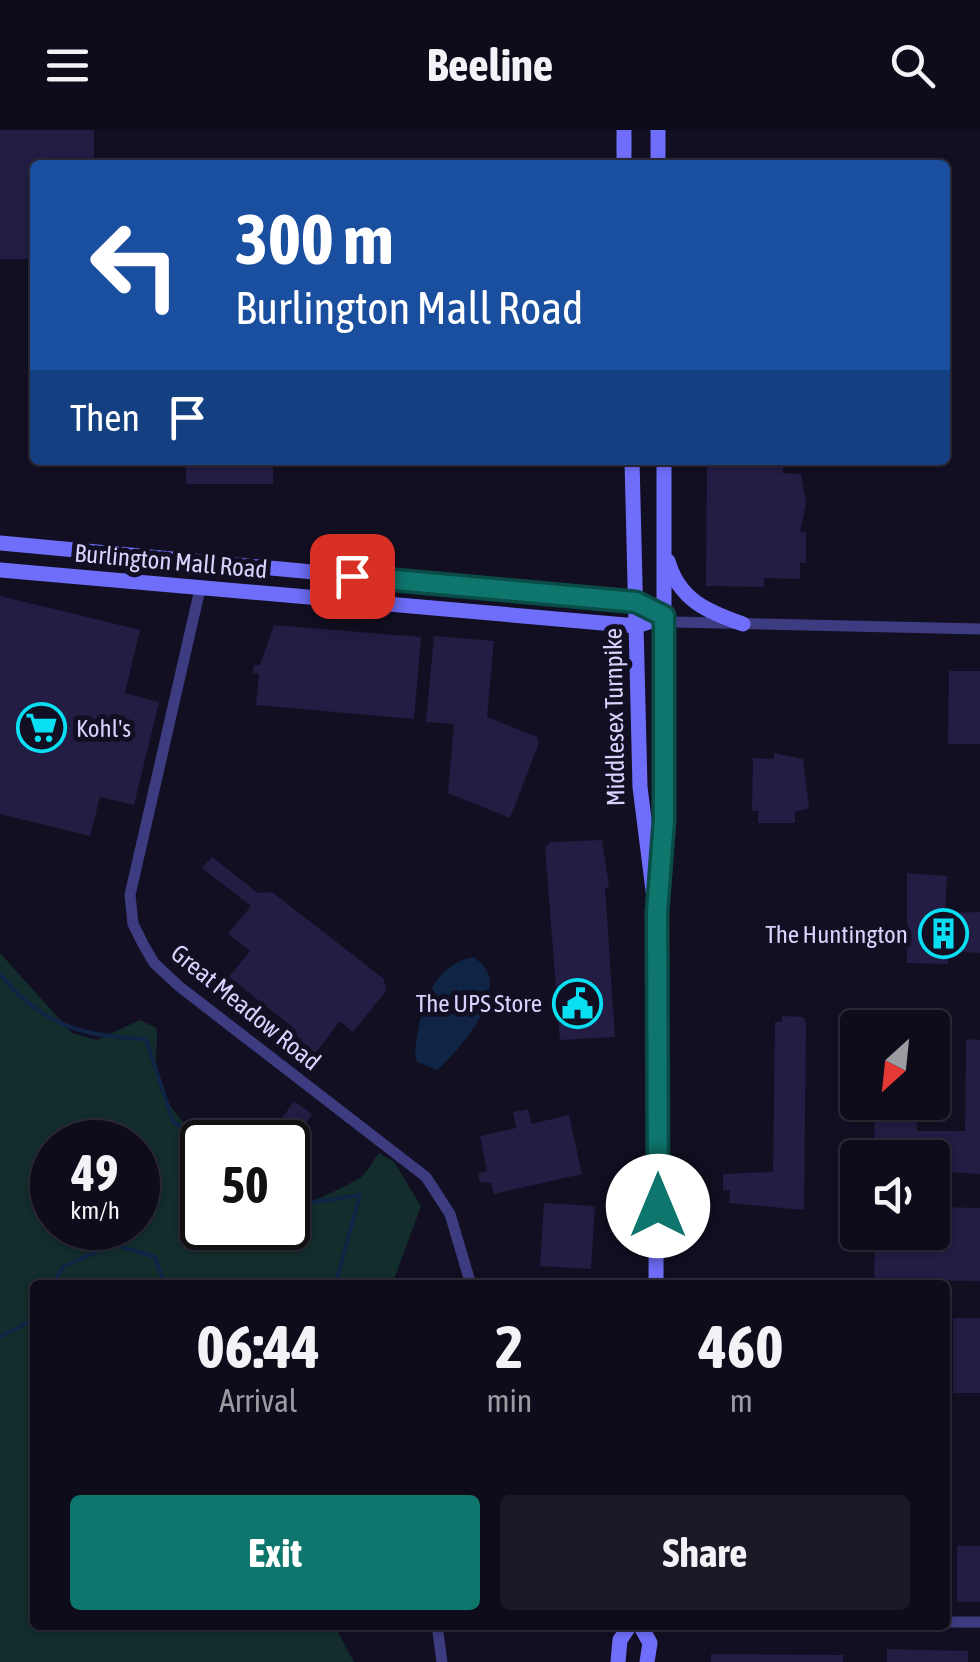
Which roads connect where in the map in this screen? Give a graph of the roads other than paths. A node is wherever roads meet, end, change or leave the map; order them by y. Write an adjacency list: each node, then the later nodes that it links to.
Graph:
1 (624, 130): 3 (main road)
2 (658, 130): 4 (main road)
3 (624, 160)
4 (658, 160)
5 (632, 465): 12 (main road, Middlesex Turnpike)
6 (664, 465): 8 (main road, Middlesex Turnpike)
7 (0, 543): 9 (main road, Burlington Mall Road)
8 (665, 547): 13 (main road, Middlesex Turnpike); 14 (main road)
9 (205, 564): 11 (main road); 12 (main road, Burlington Mall Road)
10 (0, 570): 11 (main road, Burlington Mall Road)
11 (200, 589): 15 (main road, Burlington Mall Road); 18 (street, Great Meadow Road)
12 (636, 602): 13 (main road); 15 (main road, Middlesex Turnpike)
13 (664, 616): 14 (street); 15 (main road); 17 (main road, Middlesex Turnpike)
14 (744, 624): 16 (street)
15 (637, 626): 17 (main road, Middlesex Turnpike)
16 (980, 629)
17 (657, 912): 19 (main road, Middlesex Turnpike)
18 (469, 1280)
19 (656, 1280)
20 (950, 1622): 21 (street)
21 (980, 1622)
22 (437, 1630): 25 (street)
23 (627, 1630): 26 (main road)
24 (643, 1630): 27 (main road)
25 (442, 1662)
26 (618, 1662)
27 (647, 1662)

